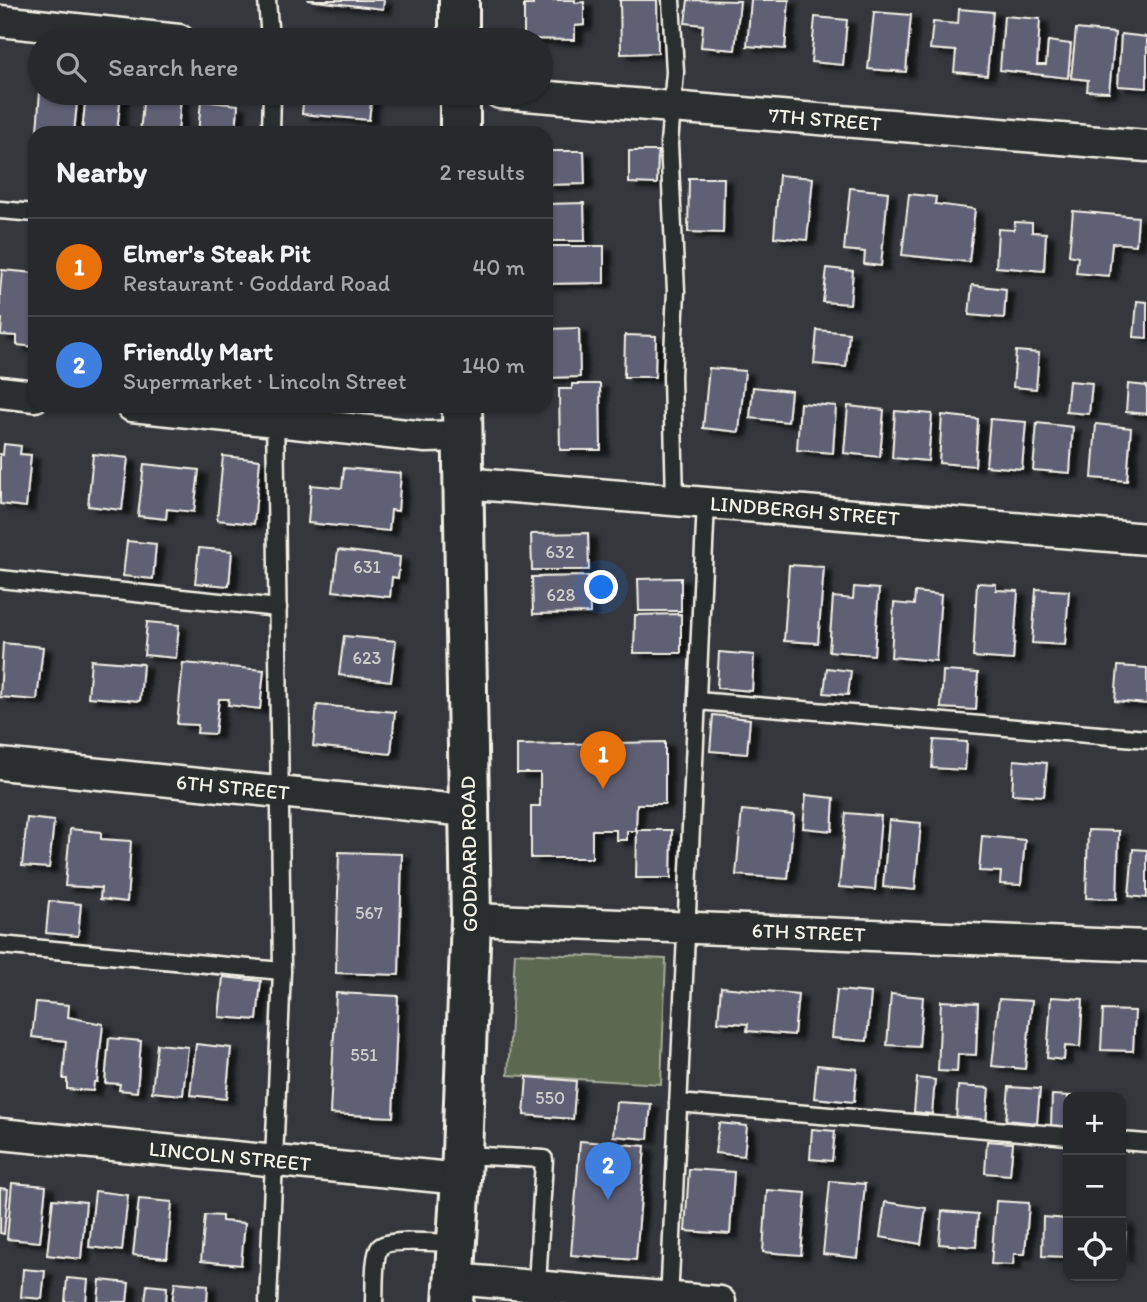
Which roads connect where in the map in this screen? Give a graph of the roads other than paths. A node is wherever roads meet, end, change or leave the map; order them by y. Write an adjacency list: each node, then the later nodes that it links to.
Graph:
1 (267, 0): 6 (lane)
2 (459, 0): 7 (street)
3 (671, 0): 11 (lane)
4 (0, 21): 5 (street)
5 (66, 28)
6 (269, 28)
7 (459, 28)
8 (553, 97): 11 (street, 7TH STREET)
9 (272, 105): 12 (lane)
10 (460, 105): 13 (street)
11 (672, 107): 14 (street, 7TH STREET); 23 (lane)
12 (271, 126)
13 (460, 126)
14 (1147, 146)
15 (0, 210): 16 (lane)
16 (28, 213)
17 (0, 392): 18 (street)
18 (28, 395)
19 (258, 413): 20 (street)
20 (276, 414): 21 (street); 27 (lane)
21 (463, 421): 22 (street, GODDARD ROAD)
22 (463, 483): 23 (street, LINDBERGH STREET); 32 (street, GODDARD ROAD)
23 (675, 501): 24 (street, LINDBERGH STREET)
24 (706, 503): 25 (street, LINDBERGH STREET); 28 (lane)
25 (1147, 539)
26 (0, 579): 27 (lane)
27 (278, 608): 31 (lane)
28 (696, 701): 29 (lane); 34 (lane)
29 (1147, 739)
30 (0, 764): 31 (street, 6TH STREET)
31 (280, 792): 32 (street, 6TH STREET); 37 (lane)
32 (468, 811): 33 (street, GODDARD ROAD)
33 (471, 919): 34 (street, 6TH STREET); 44 (street, GODDARD ROAD)
34 (686, 928): 36 (street, 6TH STREET); 38 (lane)
35 (0, 945): 37 (lane)
36 (1147, 946)
37 (282, 971): 43 (lane)
38 (678, 1103): 40 (lane); 47 (lane)
39 (0, 1134): 43 (street, LINCOLN STREET)
40 (1063, 1136)
41 (1126, 1141): 42 (lane)
42 (1147, 1143)
43 (274, 1162): 44 (street, LINCOLN STREET); 48 (lane)
44 (462, 1167): 45 (street, GODDARD ROAD); 46 (lane)
45 (455, 1275): 46 (street); 49 (lane)
46 (537, 1286): 47 (street)
47 (669, 1300): 50 (street)
48 (268, 1302)
49 (374, 1302)
50 (720, 1302)

